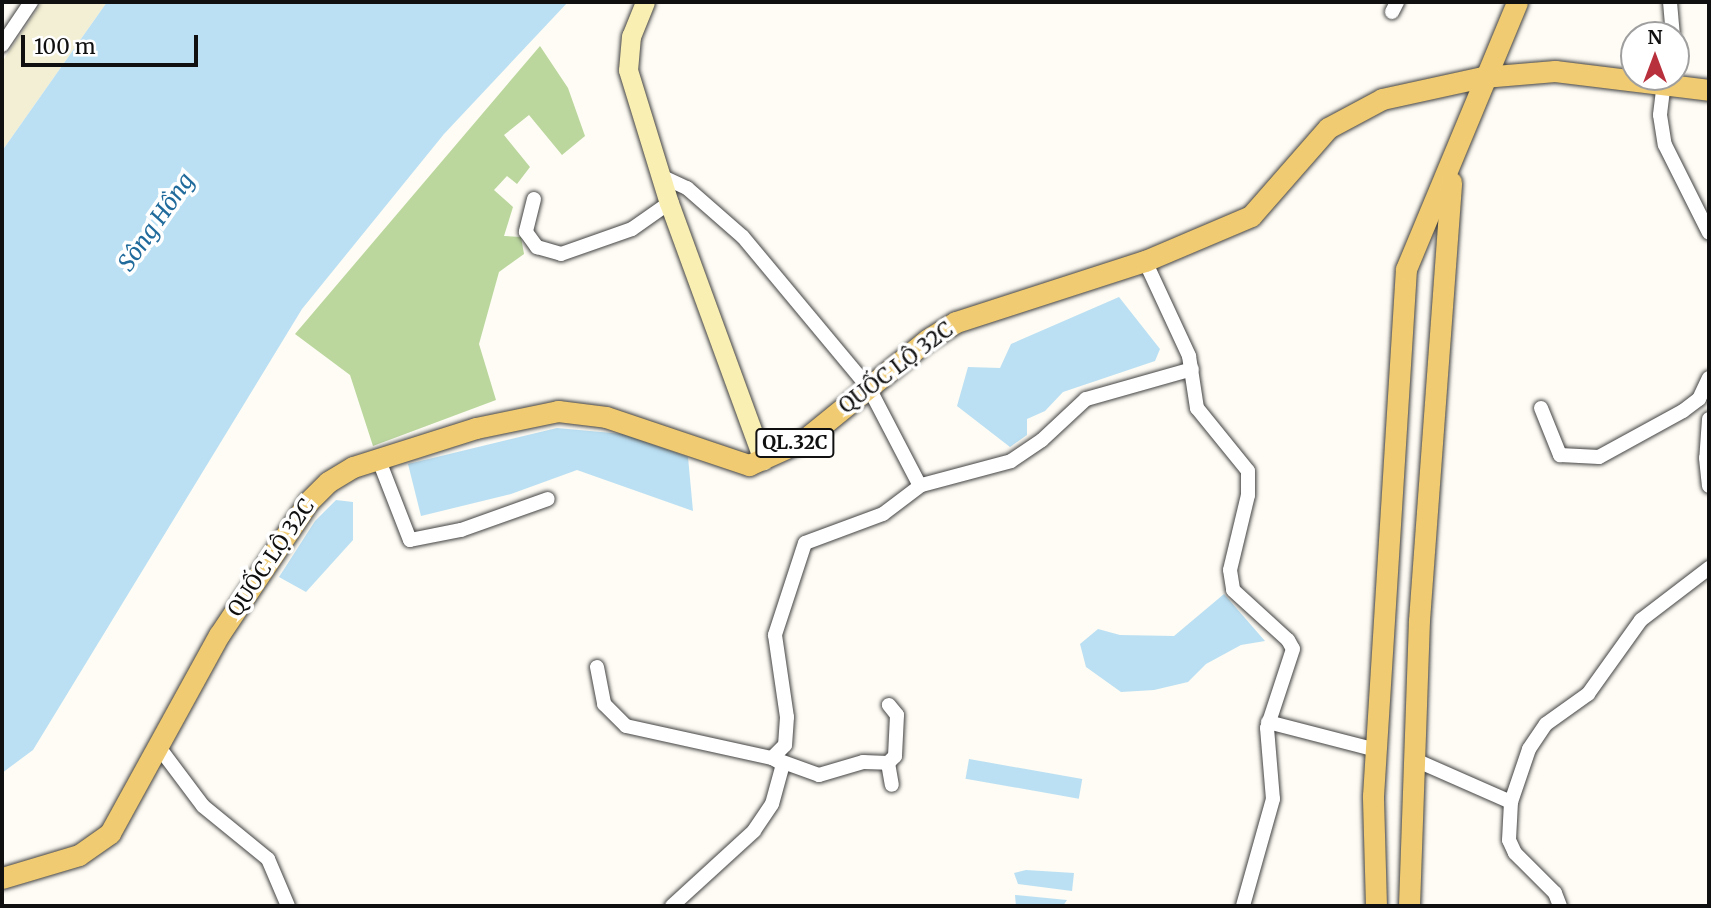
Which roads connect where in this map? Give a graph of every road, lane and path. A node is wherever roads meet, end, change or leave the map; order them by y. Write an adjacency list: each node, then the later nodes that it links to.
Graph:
1 (31, 2): 6 (street)
2 (645, 2): 13 (street)
3 (1517, 2): 7 (main road)
4 (1670, 2): 5 (street)
5 (1672, 21)
6 (2, 45)
7 (1483, 77): 8 (main road, QUỐC LỘ 32C / QL.32C); 12 (main road); 17 (main road, QUỐC LỘ 32C / QL.32C)
8 (1620, 77)
9 (1690, 85): 10 (main road, QUỐC LỘ 32C / QL.32C)
10 (1709, 90)
11 (1669, 91): 16 (street)
12 (1452, 165): 33 (main road); 35 (main road)
13 (661, 176): 15 (street); 20 (street)
14 (534, 199): 15 (street)
15 (669, 204): 24 (street)
16 (1709, 233)
17 (1145, 261): 18 (street); 20 (main road, QUỐC LỘ 32C / QL.32C)
18 (1192, 369): 25 (street); 31 (street)
19 (1709, 379): 21 (street)
20 (869, 388): 24 (main road, QUỐC LỘ 32C / QL.32C); 25 (street)
21 (1541, 408)
22 (1709, 419): 26 (street)
23 (378, 458): 24 (main road, QUỐC LỘ 32C / QL.32C); 27 (street); 32 (main road, QUỐC LỘ 32C / QL.32C)
24 (763, 460)
25 (918, 486): 34 (street)
26 (1709, 486)
27 (548, 499)
28 (1709, 568): 38 (street)
29 (597, 667): 34 (street)
30 (889, 705): 36 (street)
31 (1268, 722): 33 (street); 42 (street)
32 (158, 746): 39 (main road, QUỐC LỘ 32C / QL.32C); 40 (street)
33 (1376, 750): 43 (main road)
34 (772, 758): 36 (street); 41 (street)
35 (1413, 759): 38 (street); 44 (main road)
36 (888, 762): 37 (street)
37 (892, 785)
38 (1511, 802): 45 (street)
39 (2, 878)
40 (288, 906)
41 (672, 906)
42 (1243, 906)
43 (1376, 906)
44 (1409, 906)
45 (1560, 906)

